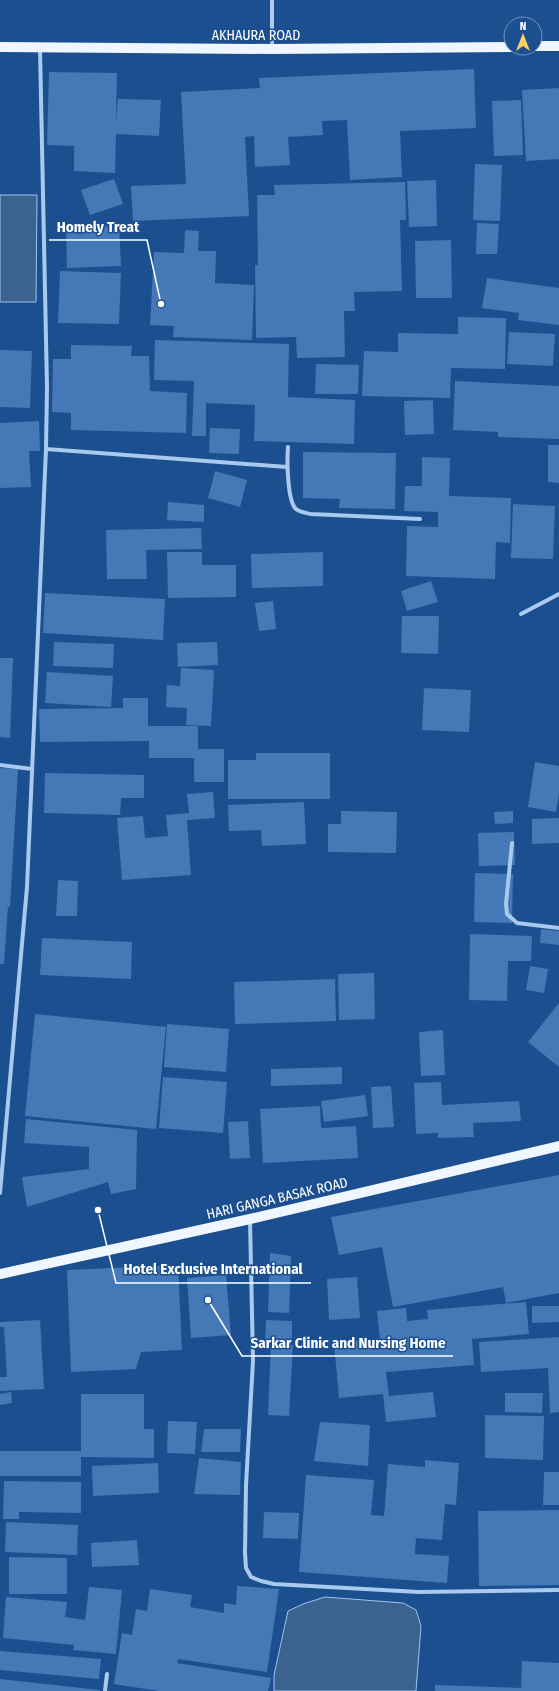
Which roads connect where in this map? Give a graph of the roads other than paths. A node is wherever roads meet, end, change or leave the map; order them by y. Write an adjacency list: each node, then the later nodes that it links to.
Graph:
1 (272, 0): 7 (street)
2 (543, 46): 3 (main road)
3 (559, 46)
4 (0, 47): 5 (main road, AKHAURA ROAD)
5 (40, 47): 7 (main road, AKHAURA ROAD); 9 (street)
6 (503, 47): 7 (main road, AKHAURA ROAD)
7 (272, 49)
8 (288, 447): 10 (street)
9 (46, 449): 10 (street); 15 (street)
10 (287, 467): 11 (street)
11 (420, 520)
12 (559, 594): 13 (street)
13 (521, 614)
14 (0, 765): 15 (street)
15 (32, 769): 19 (street)
16 (512, 843): 17 (street)
17 (559, 928)
18 (559, 1146): 20 (main road, HARI GANGA BASAK ROAD)
19 (0, 1192)
20 (250, 1219): 21 (main road, HARI GANGA BASAK ROAD); 22 (street)
21 (0, 1274)
22 (559, 1590)
23 (106, 1674): 24 (street)
24 (104, 1691)

